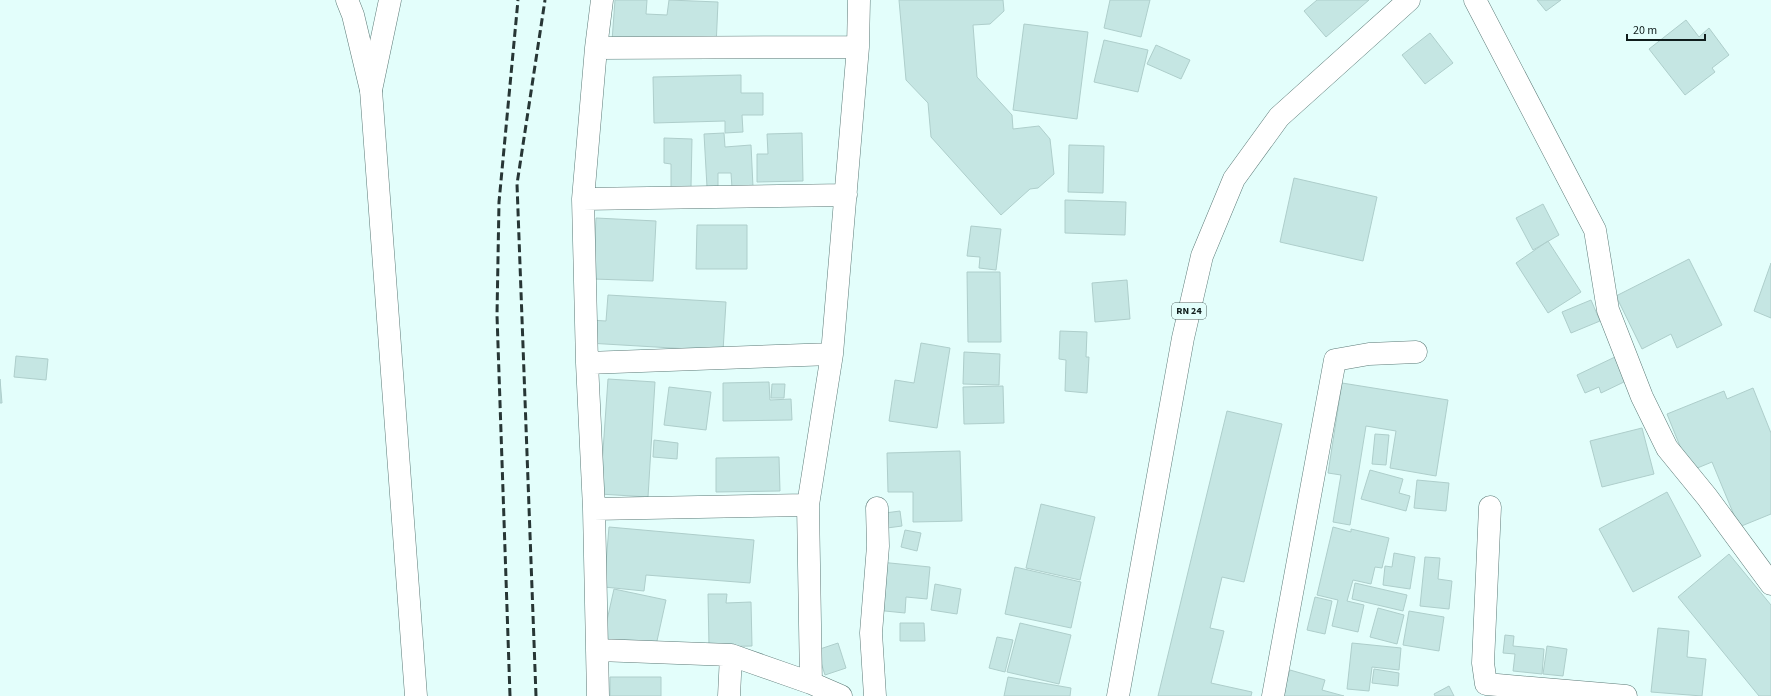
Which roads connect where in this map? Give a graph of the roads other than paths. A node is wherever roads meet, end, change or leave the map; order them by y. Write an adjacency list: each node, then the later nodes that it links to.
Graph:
1 (347, 0): 9 (street)
2 (390, 0): 9 (street)
3 (602, 0): 8 (street)
4 (859, 0): 7 (street)
5 (1409, 0): 29 (street, RN 24)
6 (1475, 0): 19 (street)
7 (858, 47): 8 (street); 10 (street)
8 (596, 48): 11 (street)
9 (371, 90): 24 (street)
10 (846, 195): 11 (street); 13 (street)
11 (583, 199): 14 (street)
12 (1416, 352): 30 (street)
13 (832, 354): 14 (street); 15 (street)
14 (587, 363): 18 (street)
15 (808, 505): 18 (street); 22 (street)
16 (1490, 507): 23 (street)
17 (877, 508): 28 (street)
18 (594, 509): 20 (street)
19 (1771, 584)
20 (598, 650): 21 (street); 25 (street)
21 (731, 655): 22 (street); 26 (street)
22 (811, 683): 27 (street)
23 (1486, 690): 31 (street)
24 (416, 696)
25 (598, 696)
26 (729, 696)
27 (841, 696)
28 (875, 696)
29 (1118, 696)
30 (1272, 696)
31 (1626, 696)

